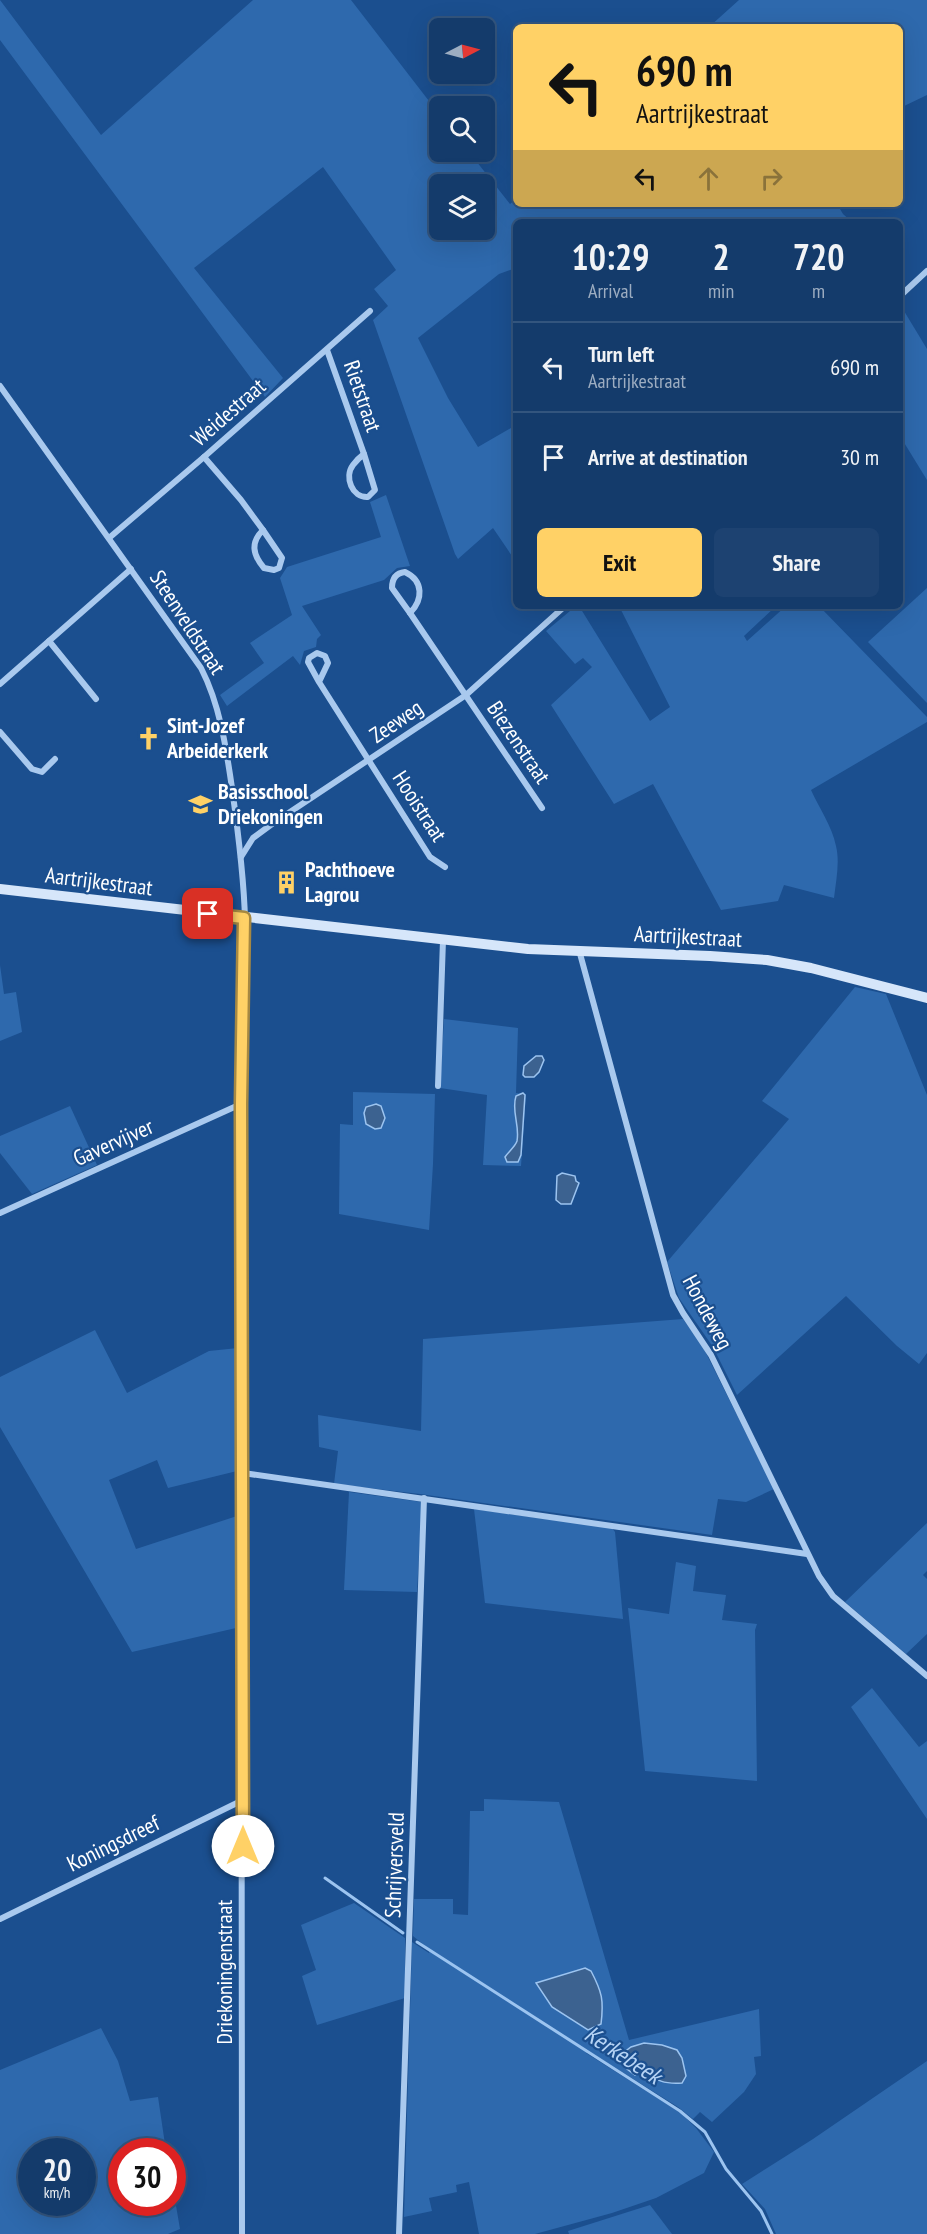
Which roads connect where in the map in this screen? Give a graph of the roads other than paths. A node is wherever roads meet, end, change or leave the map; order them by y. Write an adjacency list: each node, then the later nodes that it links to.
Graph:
1 (927, 271): 2 (street)
2 (903, 293)
3 (370, 311): 4 (street, Weidestraat)
4 (327, 350): 6 (street, Rietstraat); 7 (street, Weidestraat)
5 (0, 386): 9 (street, Steenveldstraat)
6 (364, 454): 6 (street, Rietstraat)
7 (204, 457): 8 (street); 9 (street, Weidestraat)
8 (263, 530): 8 (street)
9 (109, 537): 10 (street, Steenveldstraat)
10 (131, 569): 13 (street); 22 (street, Steenveldstraat)
11 (562, 609): 16 (street, Zeeweg)
12 (410, 613): 12 (street, Biezenstraat); 16 (street, Biezenstraat)
13 (49, 641): 15 (street); 17 (street)
14 (319, 681): 20 (street, Hooistraat)
15 (0, 684)
16 (466, 695): 20 (street, Zeeweg); 21 (street, Biezenstraat)
17 (96, 699)
18 (0, 732): 19 (street)
19 (56, 759)
20 (369, 760): 22 (street, Zeeweg); 23 (street, Hooistraat)
21 (542, 808)
22 (241, 857): 25 (street, Steenveldstraat)
23 (446, 867)
24 (0, 889): 25 (street, Aartrijkestraat)
25 (244, 918): 26 (street, Aartrijkestraat); 30 (street, Driekoningenstraat)
26 (443, 940): 27 (street, Aartrijkestraat); 29 (street)
27 (579, 950): 28 (street, Aartrijkestraat); 34 (street, Hondeweg)
28 (927, 998)
29 (438, 1086)
30 (241, 1104): 31 (street, Gavervijver); 32 (street, Driekoningenstraat)
31 (0, 1213)
32 (243, 1473): 33 (street); 36 (street, Driekoningenstraat)
33 (424, 1498): 34 (street); 39 (street, Schrijversveld)
34 (807, 1554): 35 (street, Hondeweg)
35 (927, 1676)
36 (243, 1800): 37 (street, Koningsdreef); 38 (street, Driekoningenstraat)
37 (0, 1919)
38 (242, 2234)
39 (399, 2234)

